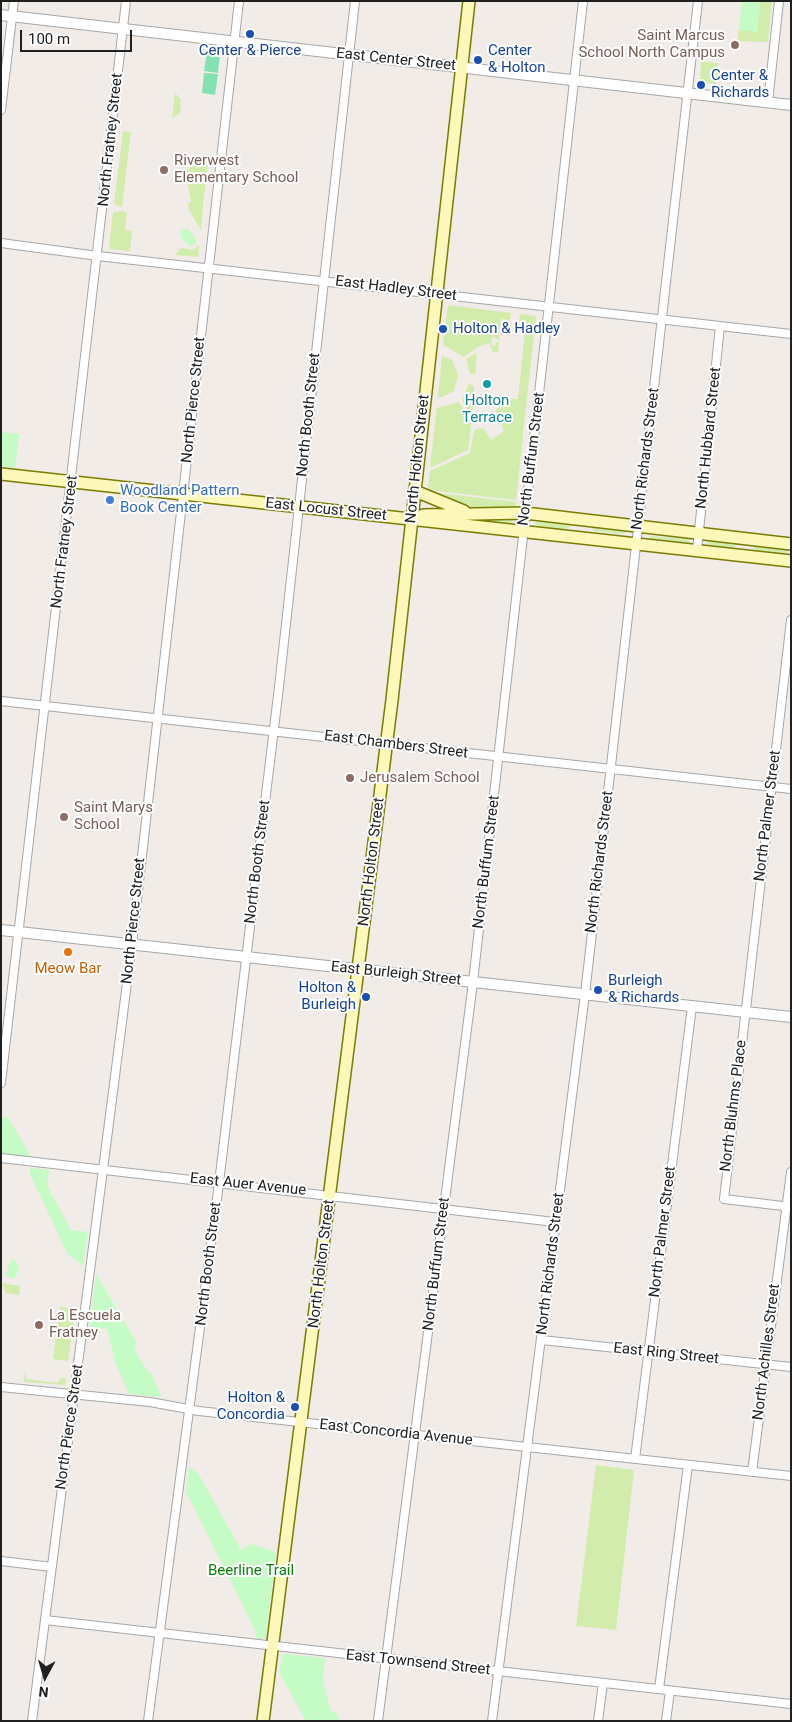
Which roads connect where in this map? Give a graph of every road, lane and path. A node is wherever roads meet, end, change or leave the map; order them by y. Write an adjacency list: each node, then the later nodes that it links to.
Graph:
1 (14, 1): 10 (street)
2 (126, 1): 11 (street, North Fratney Street)
3 (239, 1): 12 (street, North Pierce Street)
4 (355, 1): 13 (street, North Booth Street)
5 (469, 1): 14 (main road, North Holton Street)
6 (583, 1): 15 (street, North Buffum Street)
7 (698, 1): 16 (street, North Richards Street)
8 (779, 1): 17 (street)
9 (1, 15): 10 (street, East Center Street)
10 (12, 17): 11 (street, East Center Street); 19 (street)
11 (123, 29): 12 (street, East Center Street); 21 (street, North Fratney Street)
12 (235, 42): 13 (street, East Center Street); 22 (street, North Pierce Street)
13 (349, 55): 14 (street, East Center Street); 23 (street, North Booth Street)
14 (462, 67): 15 (street, East Center Street); 24 (main road, North Holton Street)
15 (575, 80): 16 (street, East Center Street); 25 (street, North Buffum Street)
16 (688, 93): 17 (street, East Center Street); 26 (street, North Richards Street)
17 (768, 102): 18 (street, East Center Street)
18 (791, 104)
19 (1, 110)
20 (1, 243): 21 (street, East Hadley Street)
21 (98, 256): 22 (street, East Hadley Street); 30 (street, North Fratney Street)
22 (208, 269): 23 (street, East Hadley Street); 32 (street, North Pierce Street)
23 (324, 280): 24 (street, East Hadley Street); 33 (street, North Booth Street)
24 (436, 295): 25 (street, East Hadley Street); 31 (main road, North Holton Street)
25 (550, 307): 26 (street, East Hadley Street); 34 (street, North Buffum Street)
26 (662, 319): 27 (street, East Hadley Street); 37 (street, North Richards Street)
27 (720, 326): 28 (street, East Hadley Street); 39 (street, North Hubbard Street)
28 (791, 334)
29 (1, 474): 30 (main road, East Locust Street)
30 (72, 482): 32 (main road, East Locust Street); 46 (street, North Fratney Street)
31 (415, 491): 35 (main road); 36 (main road, North Holton Street)
32 (183, 495): 33 (main road, East Locust Street); 47 (street, North Pierce Street)
33 (298, 508): 36 (main road, East Locust Street); 48 (street, North Booth Street)
34 (525, 513): 35 (main road, East Locust Street); 37 (main road, East Locust Street); 38 (street, North Buffum Street)
35 (473, 514): 36 (main road, East Locust Street)
36 (411, 519): 38 (main road, East Locust Street); 49 (main road, North Holton Street)
37 (638, 527): 39 (main road, East Locust Street); 40 (street, North Richards Street)
38 (523, 530): 40 (main road, East Locust Street); 50 (street, North Buffum Street)
39 (699, 534): 41 (main road, East Locust Street); 42 (street, North Hubbard Street)
40 (636, 543): 42 (main road, East Locust Street); 51 (street, North Richards Street)
41 (791, 544)
42 (697, 550): 43 (main road, East Locust Street)
43 (791, 561)
44 (791, 620): 52 (street, North Palmer Street)
45 (1, 701): 46 (street, East Chambers Street)
46 (46, 706): 47 (street, East Chambers Street); 55 (street, North Fratney Street)
47 (158, 718): 48 (street, East Chambers Street); 56 (street, North Pierce Street)
48 (273, 731): 49 (street, East Chambers Street); 57 (street, North Booth Street)
49 (386, 744): 50 (street, East Chambers Street); 58 (main road, North Holton Street)
50 (499, 757): 51 (street, East Chambers Street); 59 (street, North Buffum Street)
51 (612, 770): 52 (street, East Chambers Street); 60 (street, North Richards Street)
52 (772, 787): 53 (street, East Chambers Street); 62 (street, North Palmer Street)
53 (791, 789)
54 (1, 930): 55 (street, East Burleigh Street)
55 (20, 932): 56 (street, East Burleigh Street); 64 (street, North Fratney Street)
56 (132, 944): 57 (street, East Burleigh Street); 66 (street, North Pierce Street)
57 (246, 957): 58 (street, East Burleigh Street); 68 (street, North Booth Street)
58 (359, 969): 59 (street, East Burleigh Street); 69 (main road, North Holton Street)
59 (473, 982): 60 (street, East Burleigh Street); 71 (street, North Buffum Street)
60 (585, 994): 61 (street, East Burleigh Street); 72 (street, North Richards Street)
61 (692, 1006): 62 (street, East Burleigh Street); 74 (street, North Palmer Street)
62 (746, 1012): 63 (street, East Burleigh Street); 70 (street, North Bluhms Place)
63 (791, 1017)
64 (1, 1083)
65 (1, 1158): 66 (street, East Auer Avenue)
66 (103, 1169): 68 (street, East Auer Avenue); 78 (street, North Pierce Street)
67 (791, 1172): 70 (street, North Achilles Street)
68 (219, 1182): 69 (street, East Auer Avenue); 79 (street, North Booth Street)
69 (331, 1194): 71 (street, East Auer Avenue); 80 (main road, North Holton Street)
70 (788, 1207): 75 (street, North Achilles Street)
71 (444, 1208): 72 (street, East Auer Avenue); 81 (street, North Buffum Street)
72 (555, 1222): 73 (street, North Richards Street)
73 (542, 1340): 74 (street, East Ring Street); 82 (street, North Richards Street)
74 (649, 1352): 75 (street, East Ring Street); 83 (street, North Palmer Street)
75 (765, 1364): 76 (street, East Ring Street); 85 (street, North Achilles Street)
76 (791, 1367)
77 (1, 1387): 78 (street, East Concordia Avenue)
78 (75, 1394): 79 (street, East Concordia Avenue); 88 (street, North Pierce Street)
79 (190, 1409): 80 (street, East Concordia Avenue); 90 (street, North Booth Street)
80 (301, 1422): 81 (street, East Concordia Avenue); 91 (main road, North Holton Street)
81 (415, 1435): 82 (street, East Concordia Avenue); 92 (street, North Buffum Street)
82 (528, 1447): 83 (street, East Concordia Avenue); 93 (street, North Richards Street)
83 (635, 1459): 84 (street, East Concordia Avenue)
84 (688, 1465): 85 (street, East Concordia Avenue); 95 (street)
85 (752, 1472): 86 (street, East Concordia Avenue)
86 (791, 1476)
87 (1, 1561): 88 (street)
88 (52, 1567): 89 (street, North Pierce Street)
89 (46, 1620): 90 (street, East Townsend Street); 98 (street, North Pierce Street)
90 (159, 1633): 91 (street, East Townsend Street); 99 (street, North Booth Street)
91 (273, 1646): 92 (street, East Townsend Street); 100 (main road, North Holton Street)
92 (385, 1658): 93 (street, East Townsend Street); 101 (street, North Buffum Street)
93 (498, 1672): 94 (street, East Townsend Street); 102 (street, North Richards Street)
94 (603, 1683): 95 (street, East Townsend Street); 103 (street)
95 (659, 1690): 96 (street, East Townsend Street)
96 (670, 1691): 97 (street, East Townsend Street); 104 (street)
97 (791, 1704)
98 (32, 1721)
99 (148, 1721)
100 (263, 1721)
101 (378, 1721)
102 (492, 1721)
103 (598, 1721)
104 (666, 1721)

